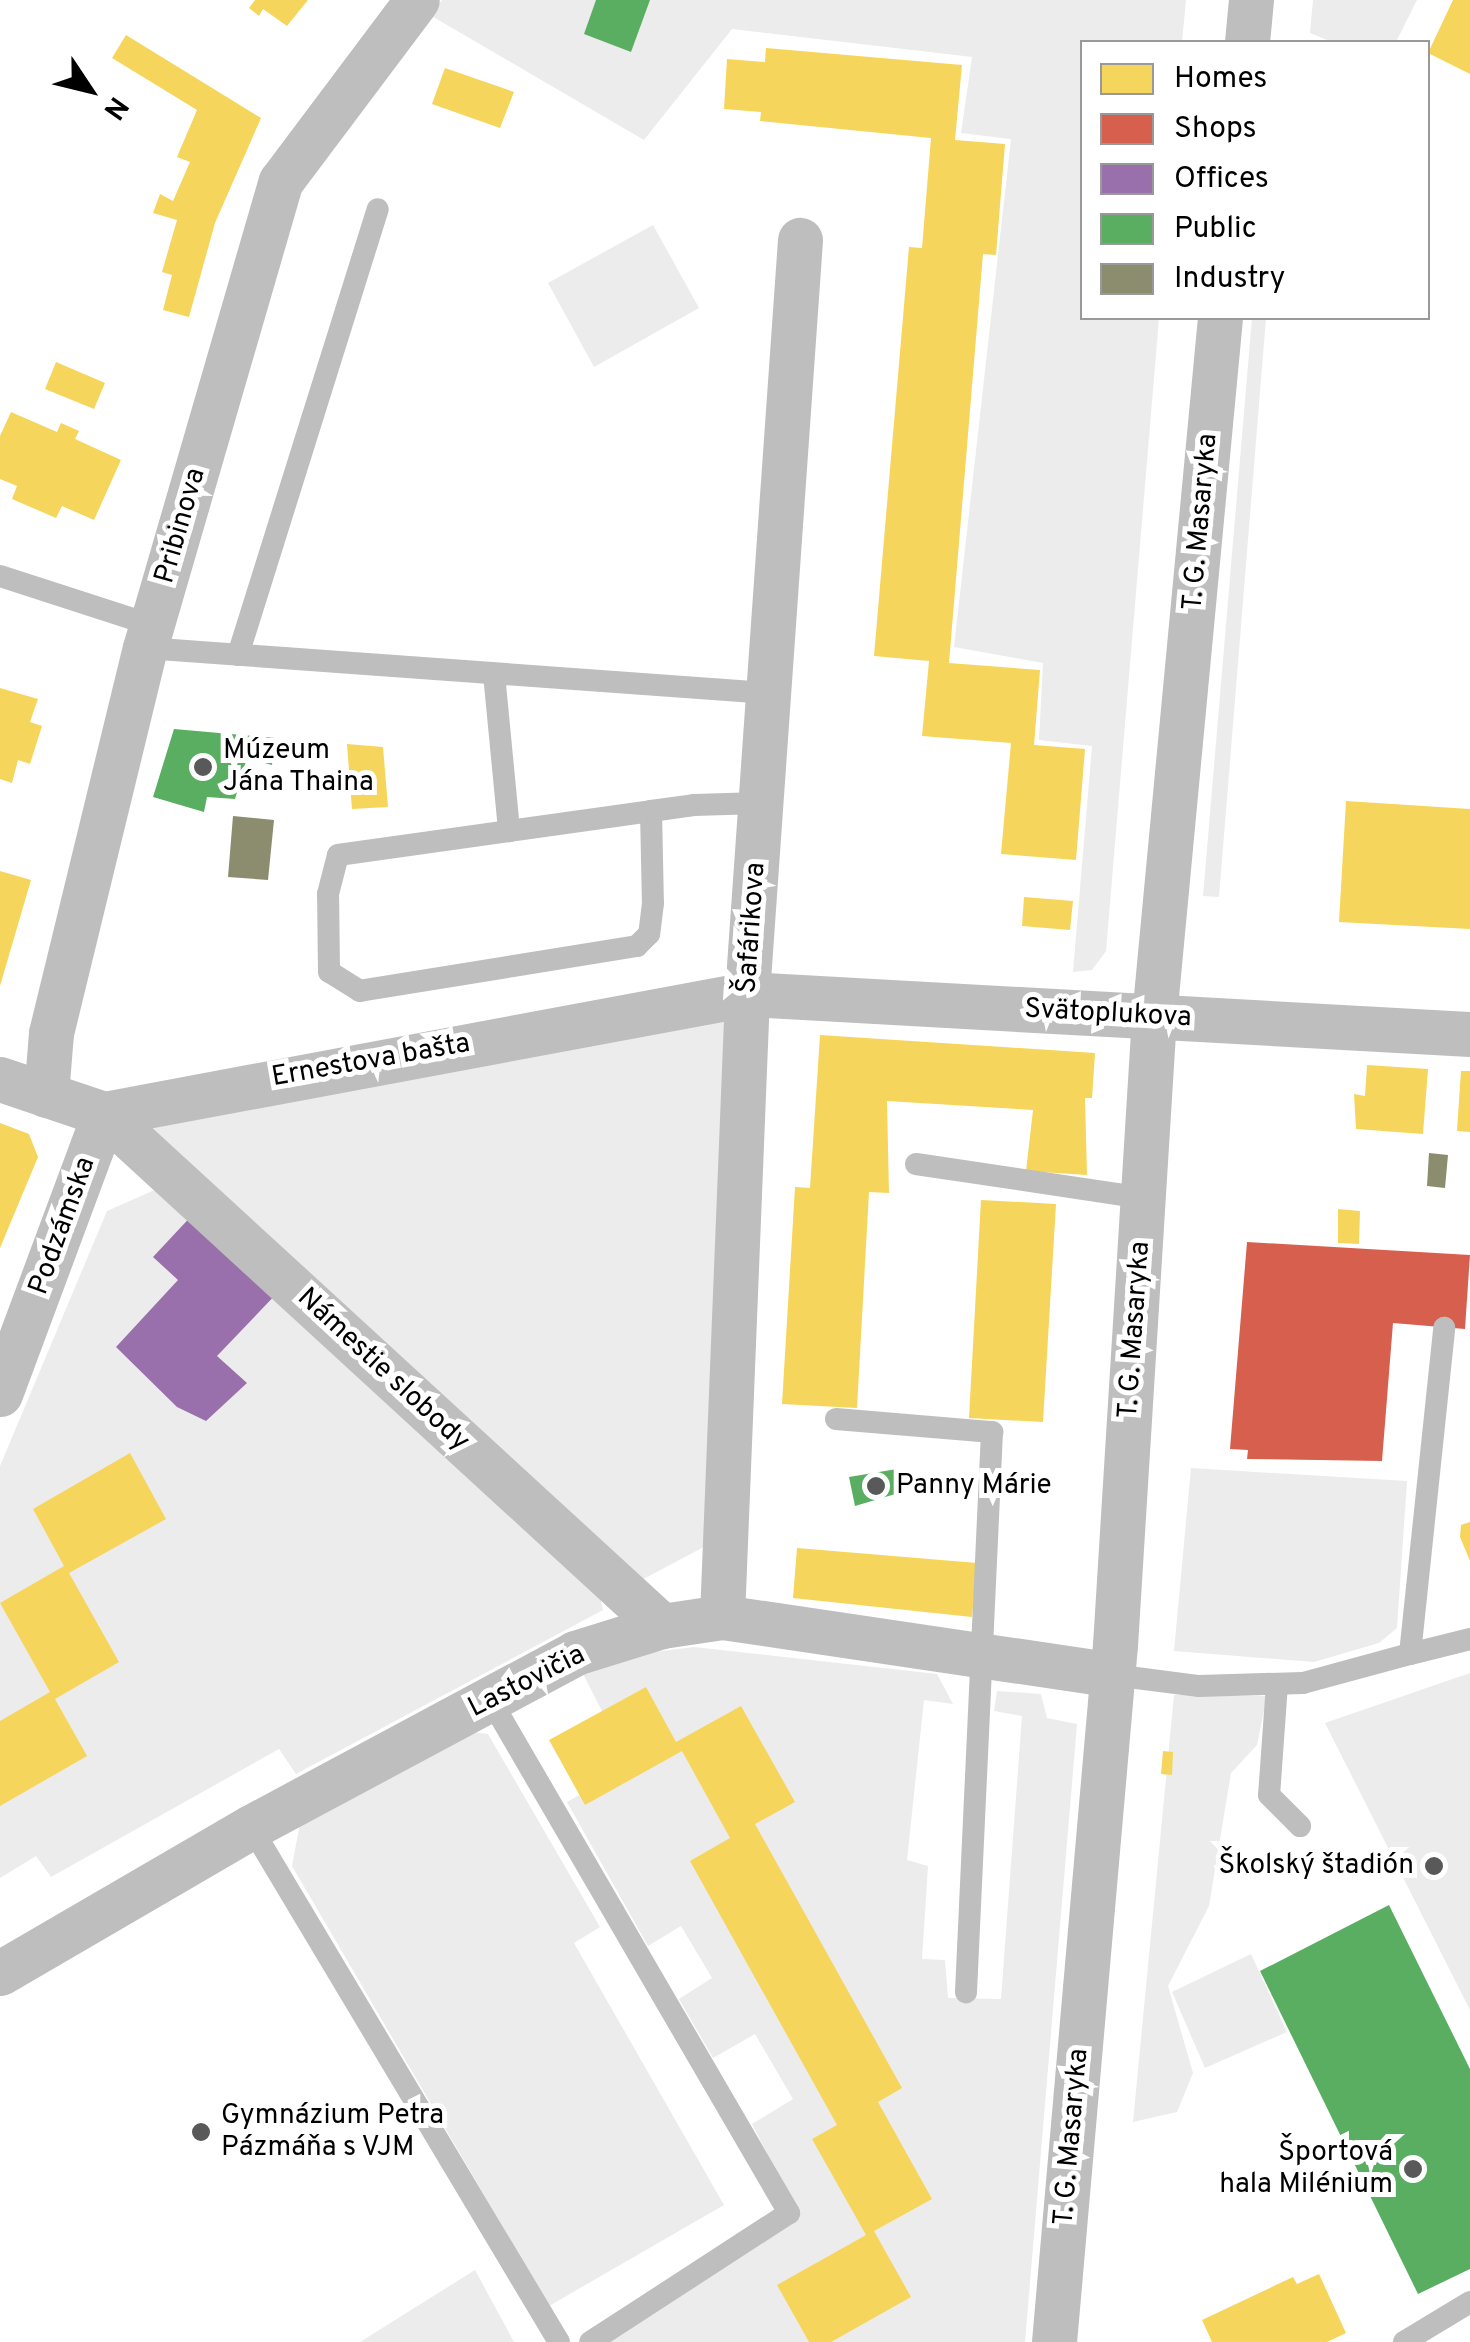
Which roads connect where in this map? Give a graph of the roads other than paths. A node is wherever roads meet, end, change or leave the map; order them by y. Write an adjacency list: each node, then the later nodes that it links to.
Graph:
1 (418, 0): 8 (street, Pribinova)
2 (1251, 0): 3 (street)
3 (1246, 40)
4 (378, 209): 9 (lane)
5 (800, 240): 11 (street, Šafárikova)
6 (1220, 320): 16 (street, T. G. Masaryka)
7 (0, 576): 8 (lane)
8 (149, 636): 9 (lane); 19 (street, Pribinova)
9 (238, 654): 10 (lane)
10 (494, 674): 11 (lane); 14 (lane)
11 (768, 694): 12 (street, Šafárikova)
12 (760, 803): 13 (lane); 15 (street, Šafárikova)
13 (652, 811): 14 (lane); 14 (lane)
14 (509, 831)
15 (747, 994): 16 (street, Svätoplukova); 20 (street, Ernestova bašta); 26 (street, Šafárikova)
16 (1154, 1017): 17 (street, Svätoplukova); 22 (street, T. G. Masaryka)
17 (1470, 1034)
18 (0, 1079): 19 (street, Ernestova bašta)
19 (46, 1095): 20 (street, Ernestova bašta)
20 (104, 1114): 24 (street, Podzámska); 27 (street, Námestie slobody)
21 (916, 1164): 22 (lane)
22 (1143, 1198): 31 (street, T. G. Masaryka)
23 (1444, 1328): 29 (lane)
24 (0, 1394)
25 (836, 1419): 30 (lane)
26 (722, 1618): 27 (street, Lastovičia); 30 (street, Lastovičia)
27 (662, 1626): 33 (street, Lastovičia)
28 (1470, 1639): 29 (lane)
29 (1410, 1654): 32 (lane)
30 (977, 1656): 31 (street, Lastovičia); 37 (lane)
31 (1112, 1675): 32 (lane); 41 (street, T. G. Masaryka)
32 (1278, 1684): 34 (lane)
33 (490, 1699): 35 (street, Lastovičia); 40 (lane)
34 (1300, 1826)
35 (251, 1827): 36 (street, Lastovičia); 39 (lane)
36 (0, 1973)
37 (966, 1992)
38 (1470, 2302): 42 (lane)
39 (558, 2342)
40 (590, 2342)
41 (1054, 2342)
42 (1404, 2342)

